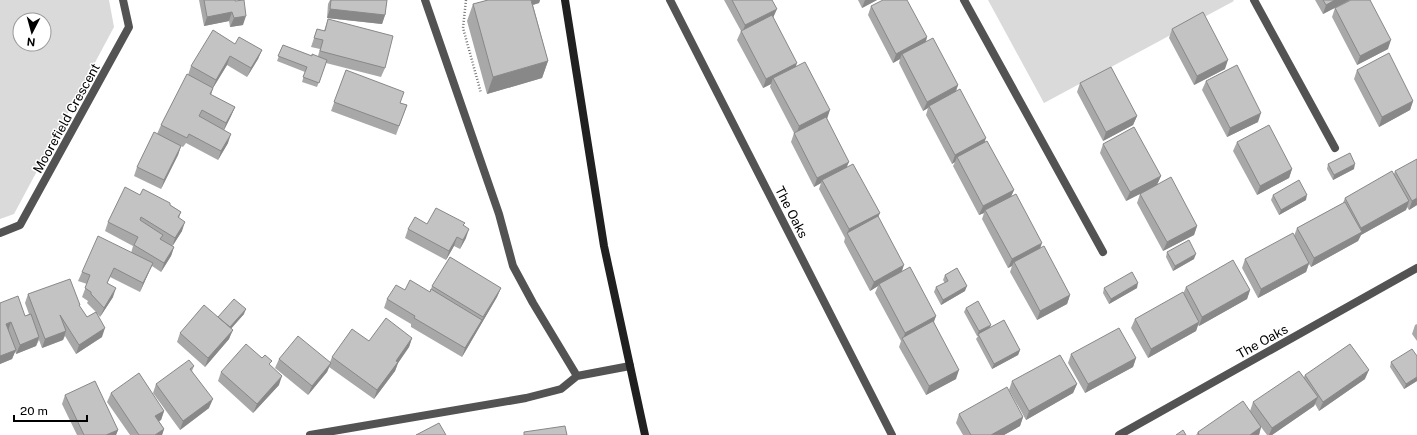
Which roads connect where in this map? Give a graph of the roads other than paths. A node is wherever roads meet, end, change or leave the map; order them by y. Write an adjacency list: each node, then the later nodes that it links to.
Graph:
1 (123, 0): 8 (street, Moorefield Crescent)
2 (425, 0): 12 (street)
3 (565, 0): 11 (street)
4 (670, 0): 15 (street, The Oaks)
5 (964, 0): 9 (street)
6 (1254, 0): 7 (street)
7 (1335, 148)
8 (0, 233)
9 (1103, 252)
10 (1417, 268): 16 (street, The Oaks)
11 (630, 366): 12 (street); 14 (street)
12 (577, 376): 13 (street)
13 (310, 435)
14 (645, 435)
15 (892, 435)
16 (1119, 435)

